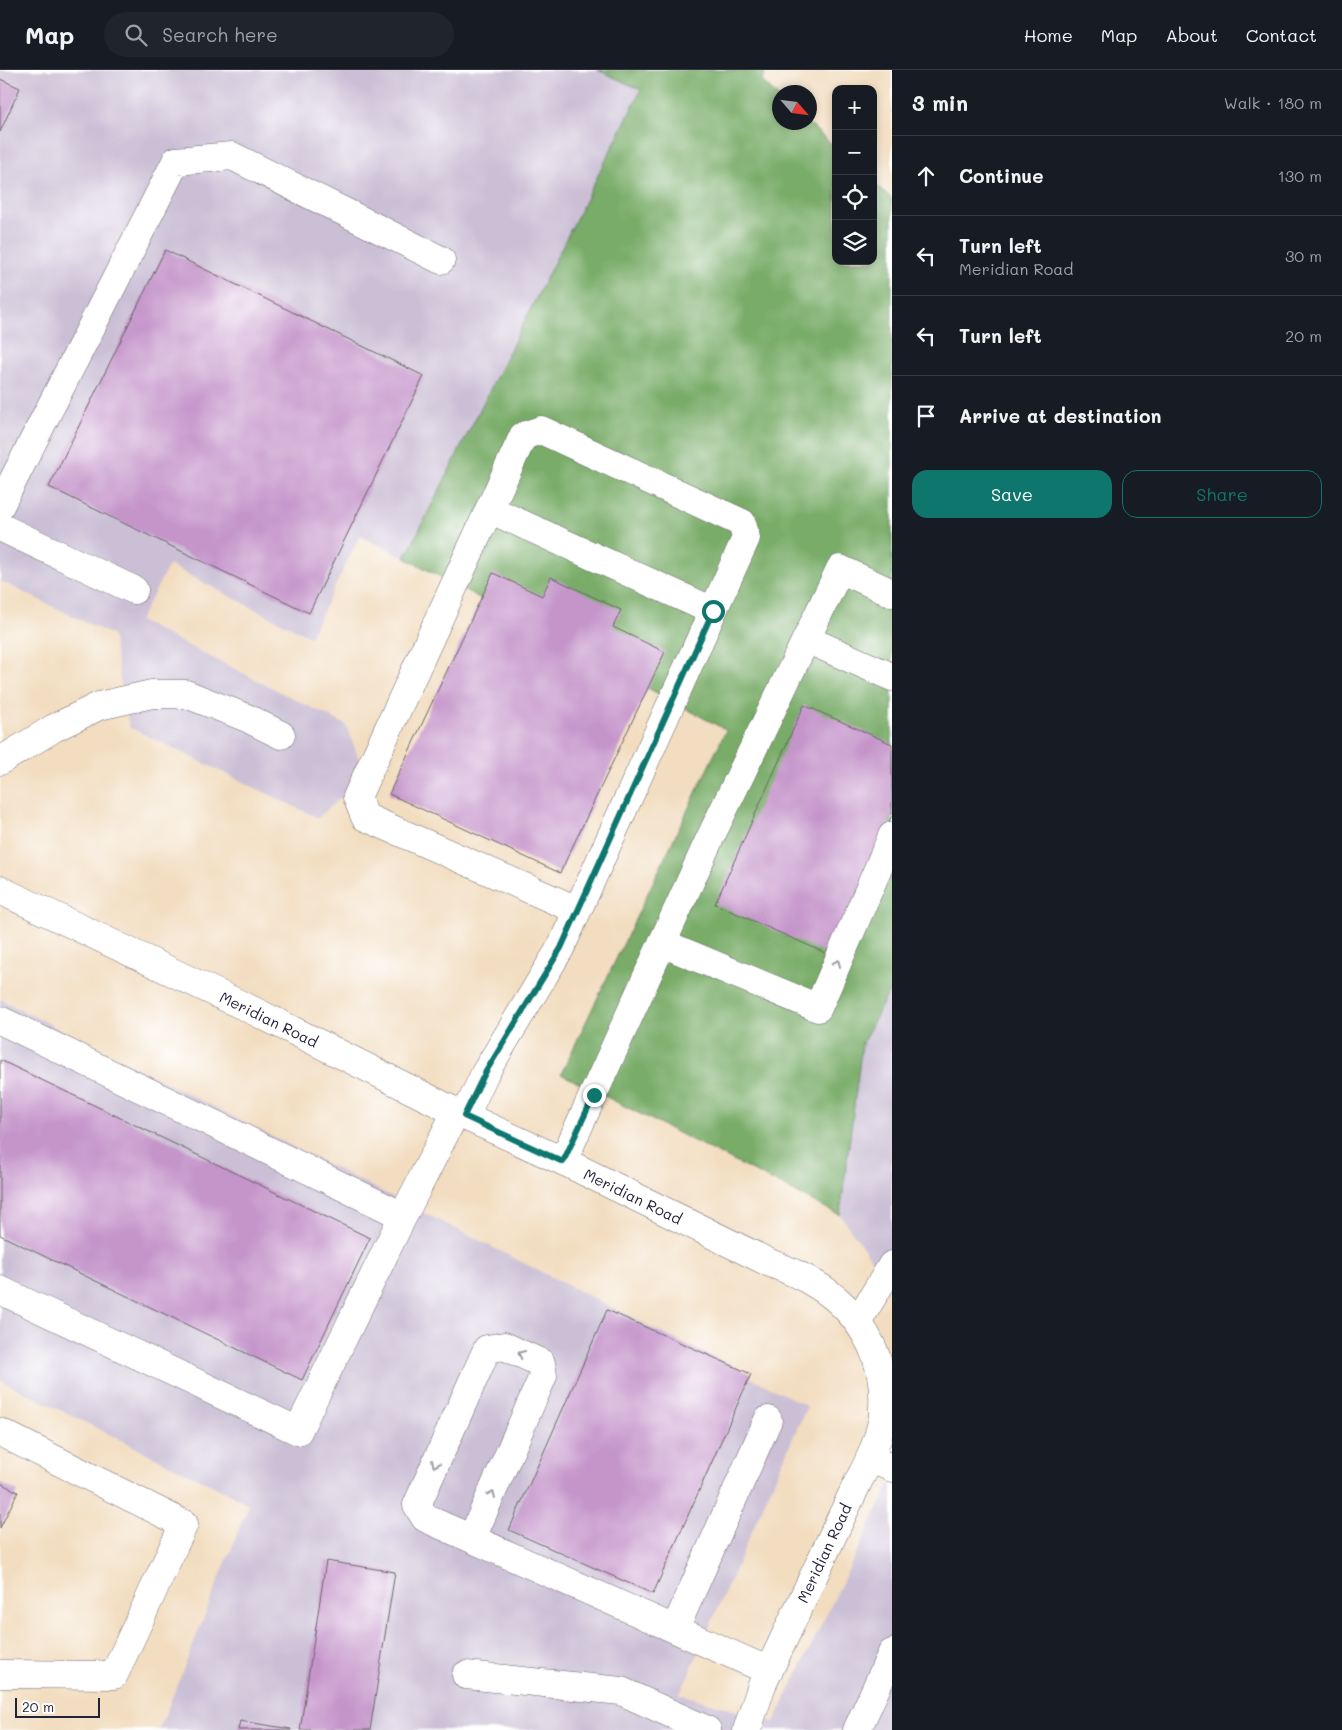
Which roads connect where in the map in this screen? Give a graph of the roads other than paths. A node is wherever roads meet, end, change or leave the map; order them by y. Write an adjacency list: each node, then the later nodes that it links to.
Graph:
1 (441, 260): 2 (street)
2 (0, 506)
3 (489, 509): 7 (street); 7 (street); 14 (street)
4 (0, 527): 5 (street)
5 (134, 590)
6 (892, 593): 8 (street)
7 (713, 611): 14 (street)
8 (806, 639): 9 (street); 15 (street)
9 (892, 677)
10 (281, 735): 11 (street)
11 (0, 761)
12 (892, 836): 15 (street, one-way to 12)
13 (0, 890): 17 (street, Meridian Road)
14 (578, 910): 17 (street)
15 (662, 943): 18 (street)
16 (0, 1020): 19 (street)
17 (460, 1114): 18 (street, Meridian Road); 19 (street)
18 (563, 1162): 22 (street, Meridian Road)
19 (403, 1216): 21 (street)
20 (892, 1265): 22 (street)
21 (0, 1290)
22 (858, 1321): 25 (street, Meridian Road)
23 (768, 1420): 27 (street)
24 (0, 1432): 30 (street)
25 (882, 1463): 29 (street, Meridian Road)
26 (472, 1538): 26 (street, one-way to 26); 27 (street)
27 (675, 1629): 29 (street)
28 (892, 1653): 34 (street)
29 (769, 1671): 33 (street, Meridian Road)
30 (0, 1674)
31 (466, 1675): 32 (street)
32 (707, 1730)
33 (747, 1730)
34 (857, 1730)

